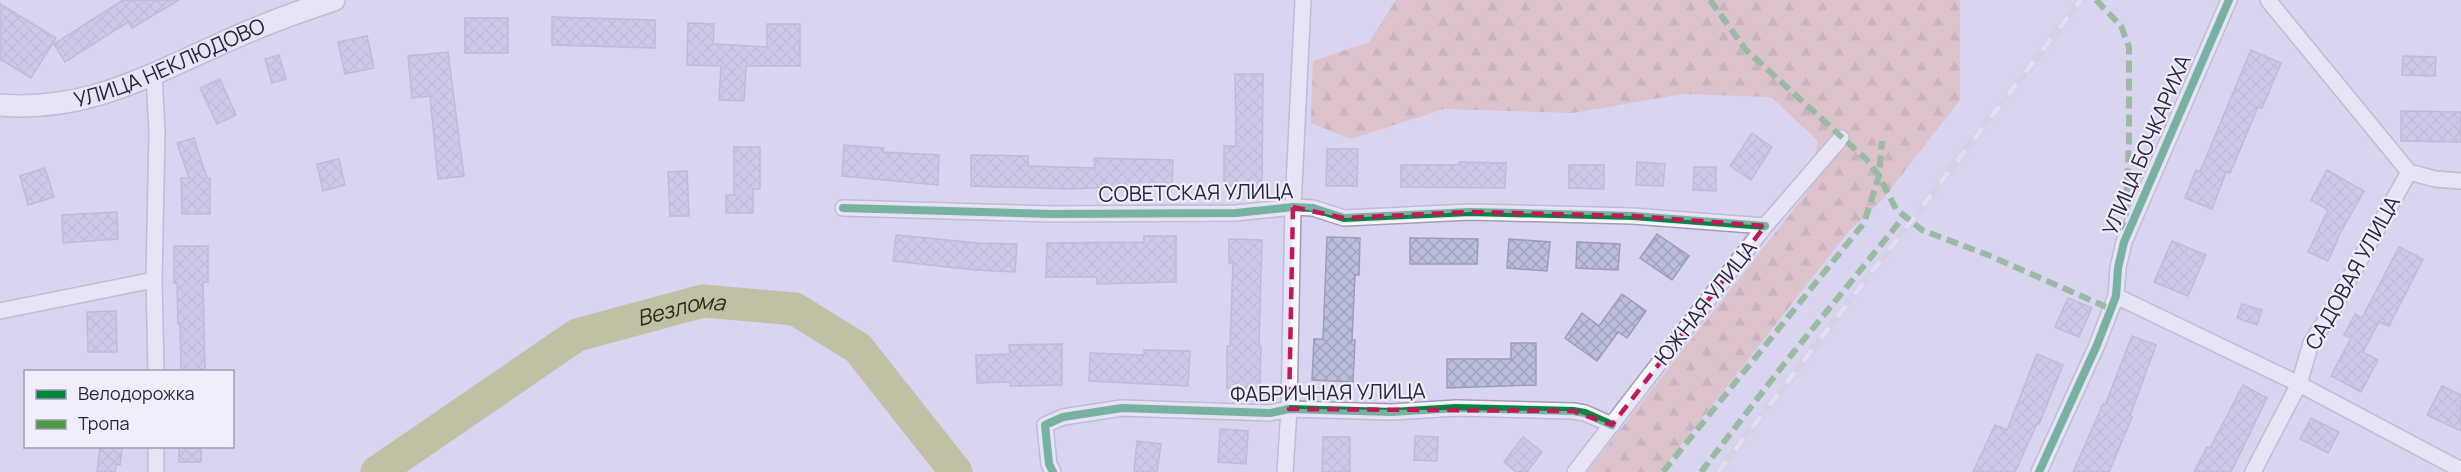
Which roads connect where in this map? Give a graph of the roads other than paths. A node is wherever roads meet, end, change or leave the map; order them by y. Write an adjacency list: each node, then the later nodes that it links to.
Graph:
1 (334, 0): 5 (main road, УЛИЦА НЕКЛЮДОВО)
2 (1303, 0): 10 (street)
3 (2229, 0): 14 (street, УЛИЦА БОЧКАРИХА)
4 (2268, 0): 8 (street, САДОВАЯ УЛИЦА)
5 (154, 75): 6 (main road, УЛИЦА НЕКЛЮДОВО); 13 (street)
6 (0, 105)
7 (1841, 138): 12 (street, ЮЖНАЯ УЛИЦА)
8 (2409, 172): 9 (street, САДОВАЯ УЛИЦА); 17 (street, САДОВАЯ УЛИЦА)
9 (2461, 181)
10 (1293, 207): 11 (street, СОВЕТСКАЯ УЛИЦА); 12 (street, СОВЕТСКАЯ УЛИЦА); 18 (street)
11 (843, 208)
12 (1765, 226): 19 (street, ЮЖНАЯ УЛИЦА)
13 (154, 280): 15 (street); 16 (street)
14 (2116, 296): 17 (street); 26 (street, УЛИЦА БОЧКАРИХА)
15 (0, 311)
16 (156, 370)
17 (2299, 384): 21 (street); 27 (street, САДОВАЯ УЛИЦА)
18 (1289, 409): 19 (street, ФАБРИЧНАЯ УЛИЦА); 23 (street, ФАБРИЧНАЯ УЛИЦА); 24 (street)
19 (1612, 425): 25 (street, ЮЖНАЯ УЛИЦА)
20 (156, 448): 22 (street)
21 (2461, 470)
22 (156, 472)
23 (1053, 472)
24 (1286, 472)
25 (1575, 472)
26 (2039, 472)
27 (2253, 472)

